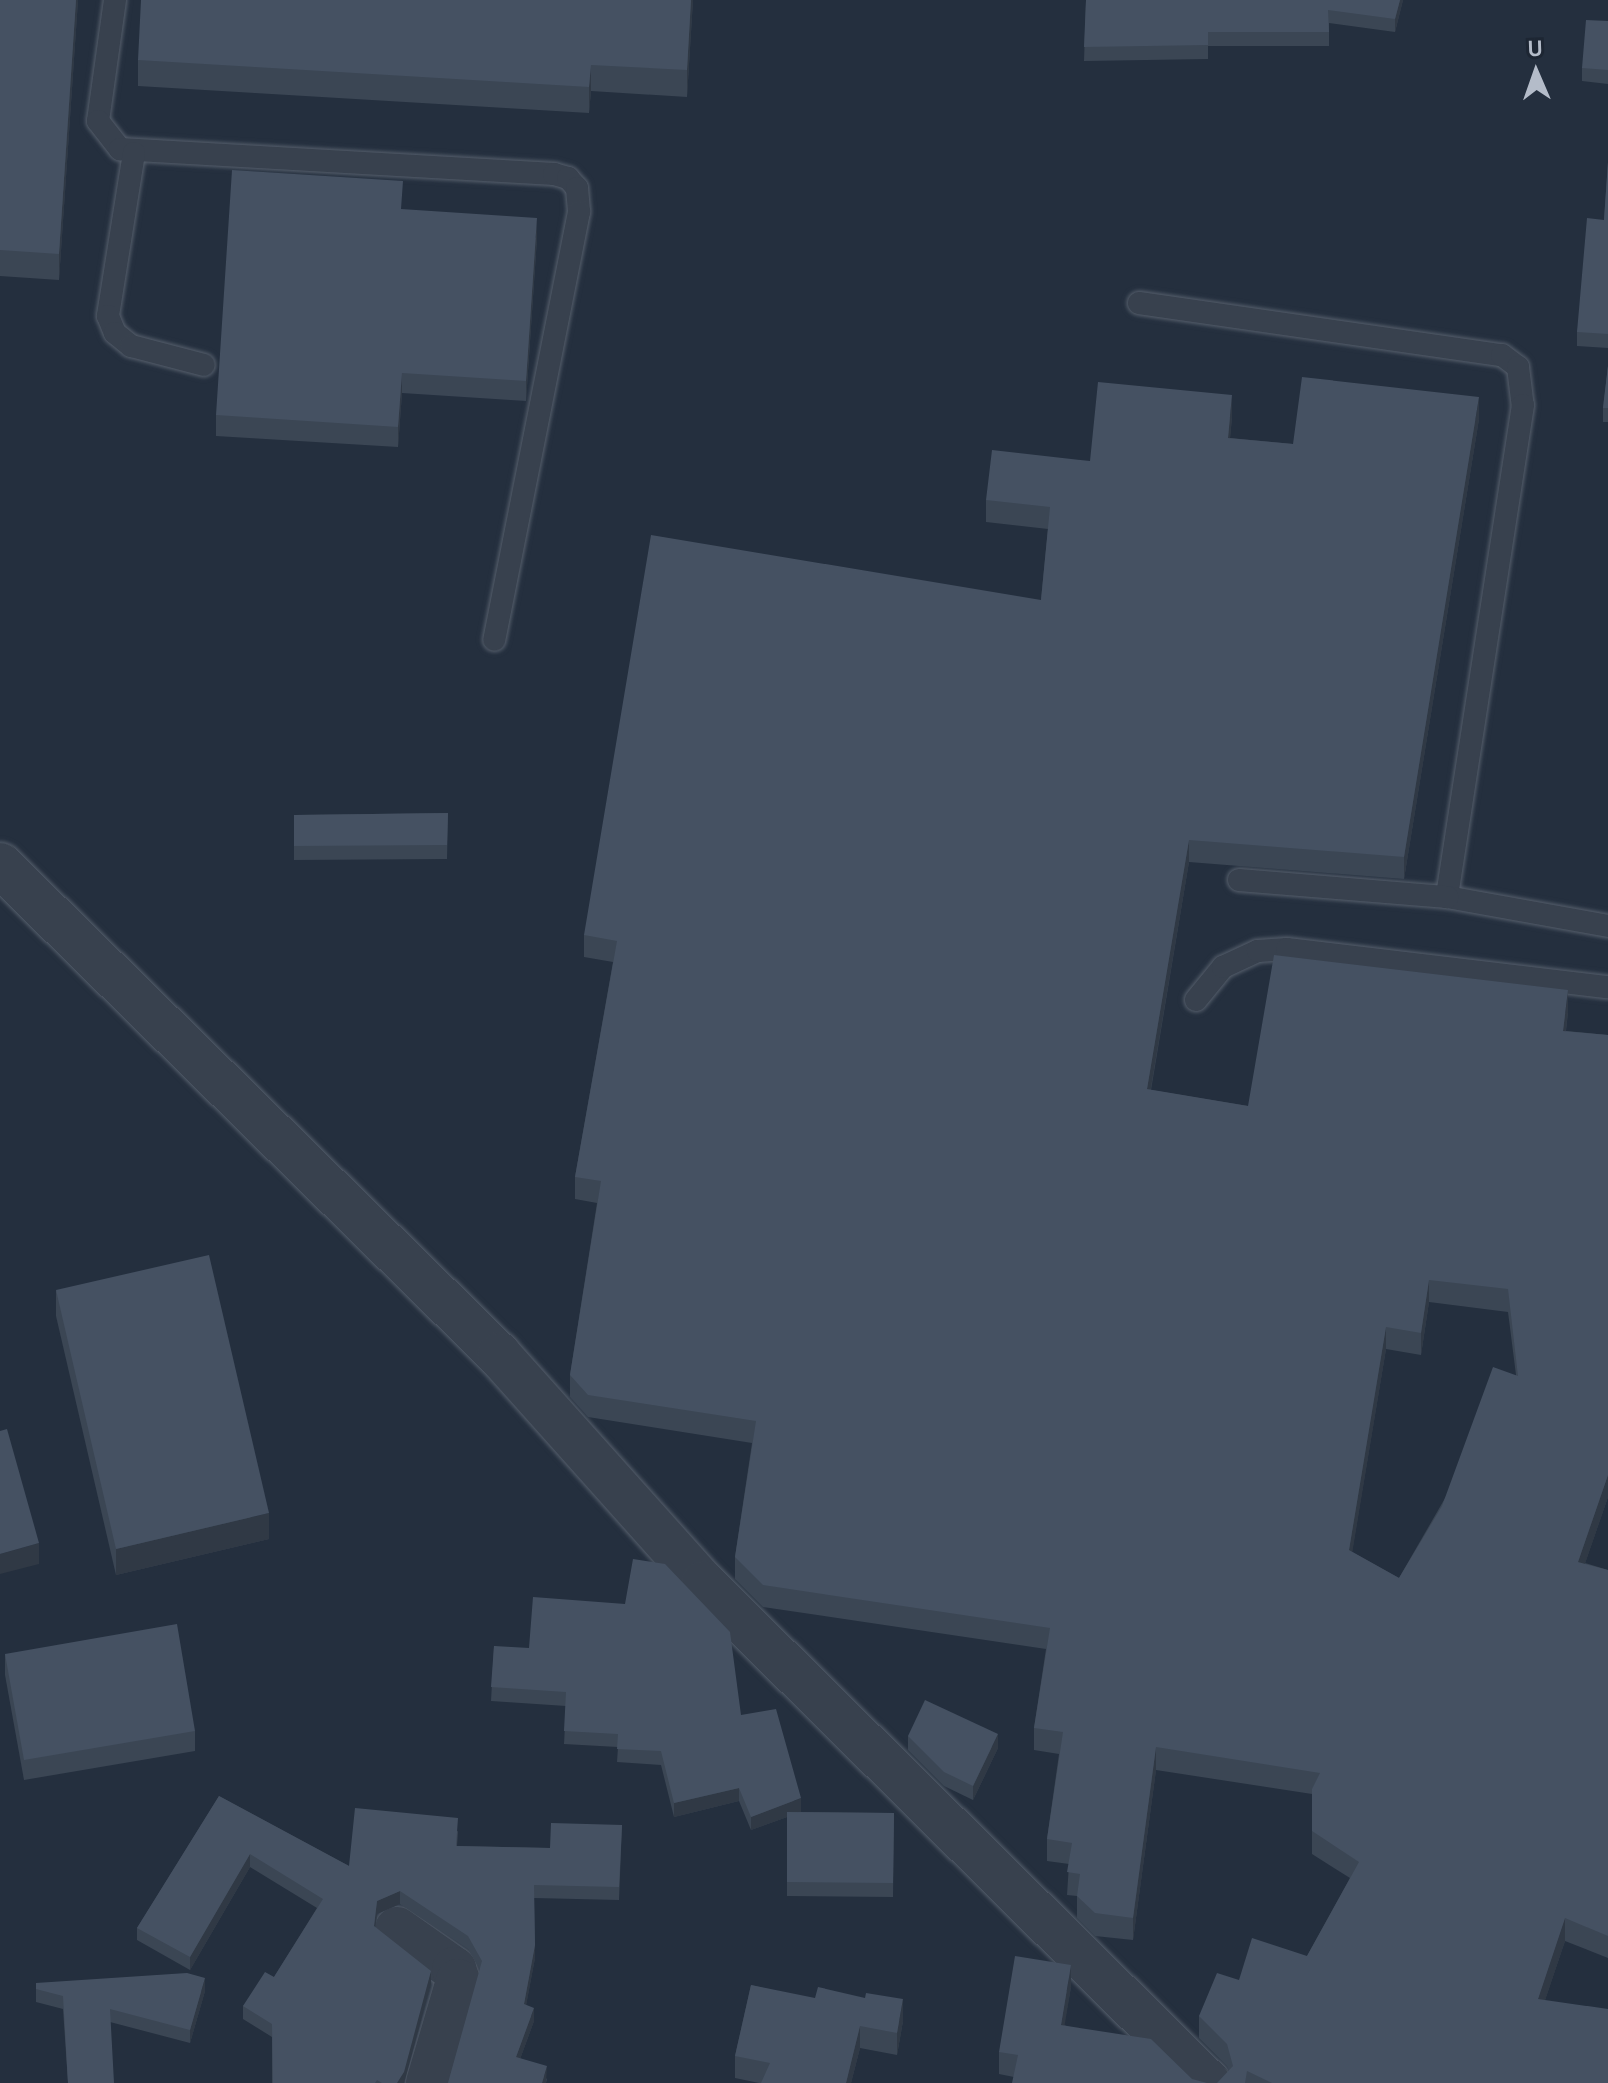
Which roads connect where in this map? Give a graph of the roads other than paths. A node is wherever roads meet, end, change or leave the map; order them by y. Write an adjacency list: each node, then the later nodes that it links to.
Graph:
1 (115, 0): 2 (lane)
2 (134, 153): 4 (lane); 5 (lane)
3 (1139, 303): 8 (lane)
4 (204, 365)
5 (494, 640)
6 (0, 865): 14 (street)
7 (1239, 880): 8 (lane)
8 (1447, 897): 9 (lane)
9 (1608, 926)
10 (1608, 987): 11 (lane)
11 (1196, 1000)
12 (397, 1929): 13 (street)
13 (428, 2083)
14 (1209, 2083)

